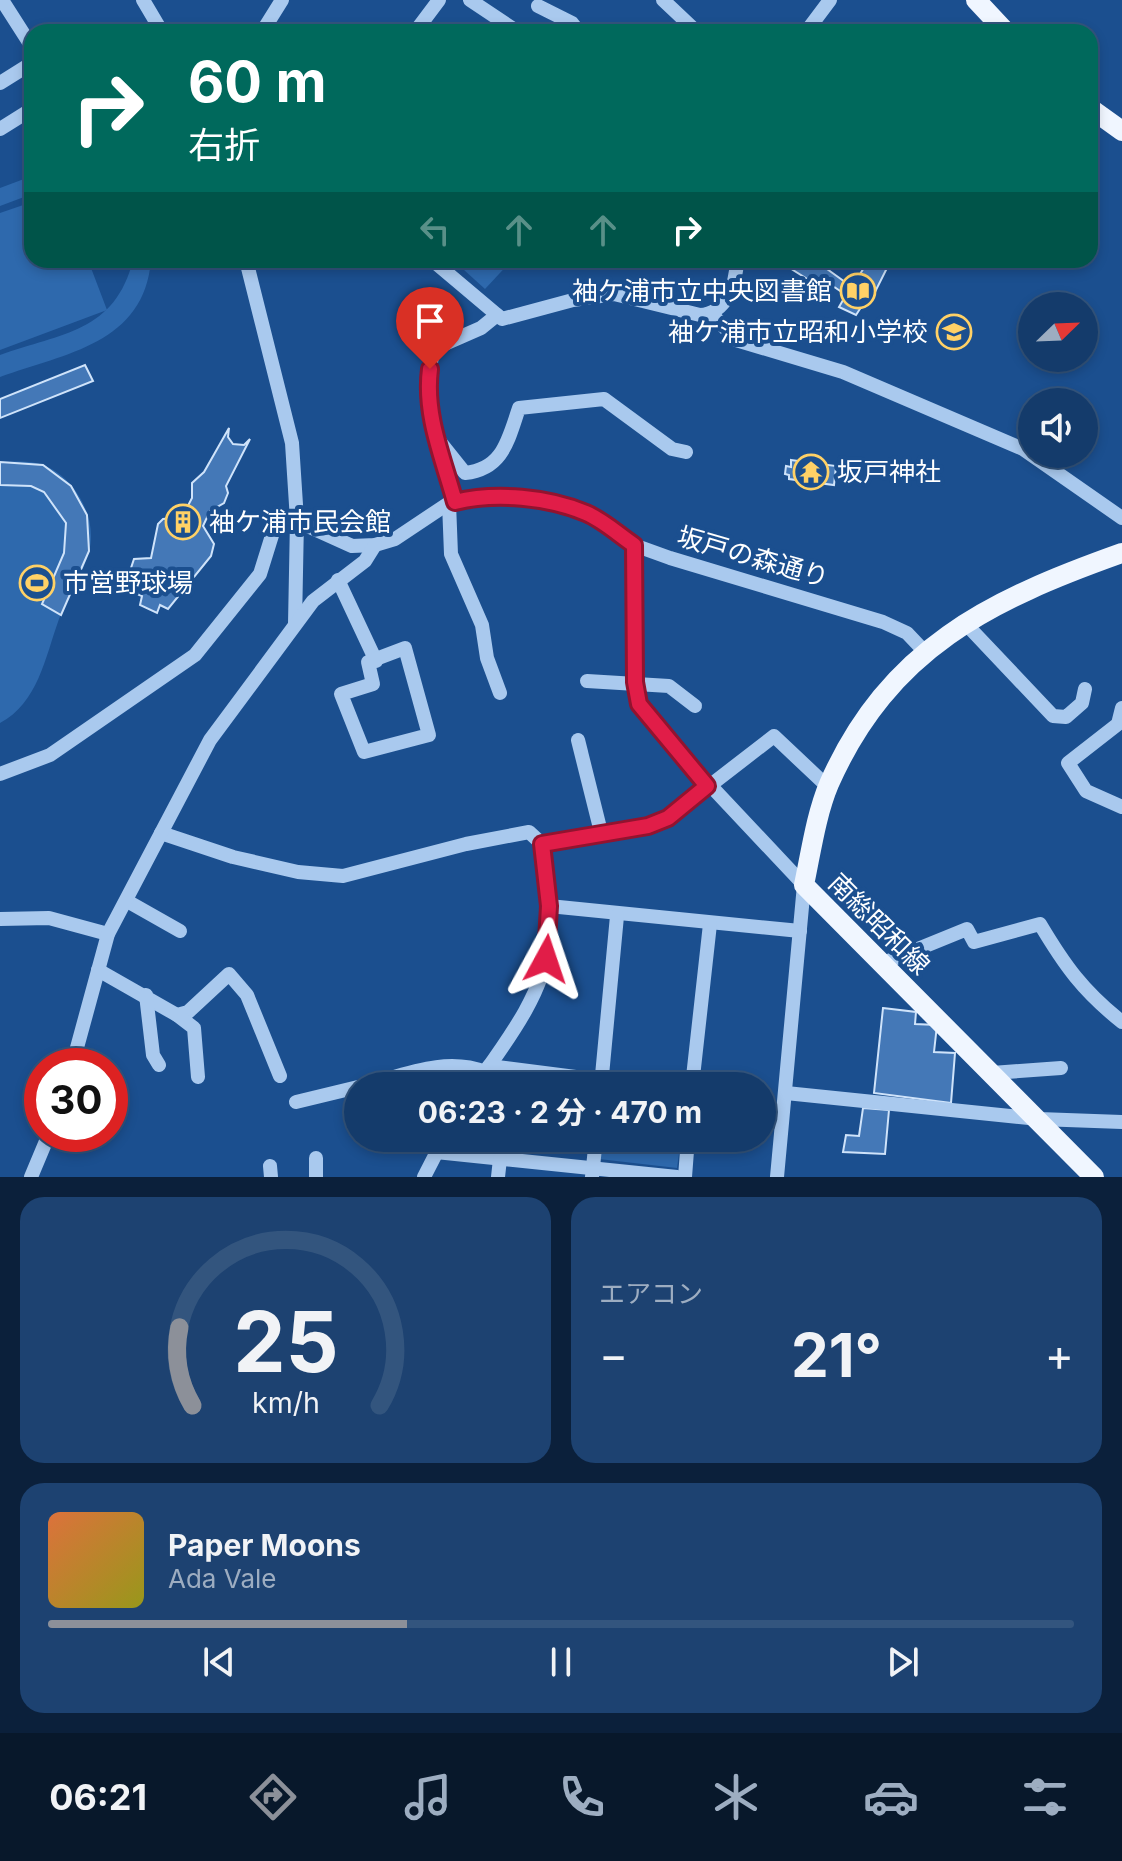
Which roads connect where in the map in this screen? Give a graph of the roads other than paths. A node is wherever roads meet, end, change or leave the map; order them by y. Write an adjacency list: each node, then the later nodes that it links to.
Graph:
1 (2, 0): 18 (street)
2 (143, 0): 10 (street)
3 (282, 0): 11 (street)
4 (439, 0): 12 (street)
5 (663, 0): 15 (street)
6 (976, 0): 17 (main road)
7 (476, 1): 13 (street)
8 (824, 2): 16 (street)
9 (538, 6): 14 (street)
10 (157, 24)
11 (267, 24)
12 (421, 24)
13 (507, 24)
14 (573, 24)
15 (688, 24)
16 (811, 24)
17 (998, 24)
18 (24, 34)
19 (24, 68): 20 (street)
20 (0, 83)
21 (24, 114): 23 (street)
22 (1098, 114): 24 (main road)
23 (0, 129)
24 (1122, 131)
25 (248, 268): 34 (street)
26 (441, 268): 29 (street)
27 (735, 268): 28 (street)
28 (712, 314): 29 (street); 33 (street)
29 (497, 315): 30 (street)
30 (437, 438): 31 (street); 32 (street)
31 (686, 452)
32 (452, 502): 35 (street, 坂戸の森通り); 36 (street, 坂戸の森通り); 46 (street)
33 (1122, 518)
34 (297, 520): 35 (street); 40 (street); 51 (street)
35 (375, 545): 38 (street)
36 (634, 545): 41 (street, 坂戸の森通り); 44 (street)
37 (1122, 553): 39 (main road, 南総昭和線)
38 (338, 580): 40 (street); 42 (street)
39 (964, 622): 41 (main road, 南総昭和線); 45 (street)
40 (295, 624): 55 (street)
41 (925, 652): 53 (main road, 南総昭和線)
42 (376, 661): 42 (street)
43 (587, 681): 44 (street)
44 (635, 682): 47 (street); 52 (street)
45 (1085, 689)
46 (500, 693)
47 (695, 706)
48 (1122, 708): 49 (street)
49 (1120, 725): 54 (street)
50 (578, 740): 56 (street)
51 (0, 774)
52 (707, 786): 53 (street); 56 (street); 58 (street)
53 (828, 787): 58 (main road, 南総昭和線)
54 (1122, 807)
55 (161, 833): 57 (street); 59 (street)
56 (602, 836): 57 (street)
57 (542, 844): 60 (street)
58 (804, 885): 65 (street); 67 (main road, 南総昭和線)
59 (127, 901): 64 (street); 66 (street)
60 (549, 906): 61 (street); 75 (street)
61 (617, 916): 63 (street); 79 (street)
62 (0, 919): 66 (street)
63 (710, 924): 65 (street); 80 (street)
64 (180, 931)
65 (800, 931): 85 (street)
66 (108, 934): 68 (street)
67 (881, 964): 71 (street); 81 (main road, 南総昭和線)
68 (98, 970): 69 (street); 72 (street)
69 (146, 995): 70 (street); 73 (street)
70 (177, 1015): 82 (street); 83 (street)
71 (1122, 1022)
72 (77, 1048)
73 (159, 1065)
74 (1061, 1068): 81 (street)
75 (487, 1069): 76 (street); 77 (street); 78 (street)
76 (417, 1072)
77 (485, 1072)
78 (511, 1072)
79 (602, 1072)
80 (694, 1072)
81 (992, 1073): 87 (main road, 南総昭和線)
82 (280, 1076)
83 (198, 1077)
84 (344, 1090): 86 (street)
85 (786, 1093): 87 (street); 102 (street)
86 (296, 1102)
87 (1039, 1119): 88 (street); 103 (main road, 南総昭和線)
88 (1122, 1122)
89 (41, 1152): 96 (street)
90 (436, 1152): 94 (street); 98 (street)
91 (594, 1152): 95 (street)
92 (687, 1152): 101 (street)
93 (316, 1158): 97 (street)
94 (500, 1159): 95 (street); 99 (street)
95 (592, 1173): 100 (street)
96 (31, 1177)
97 (316, 1177)
98 (424, 1177)
99 (498, 1177)
100 (677, 1177)
101 (685, 1177)
102 (777, 1177)
103 (1094, 1177)

